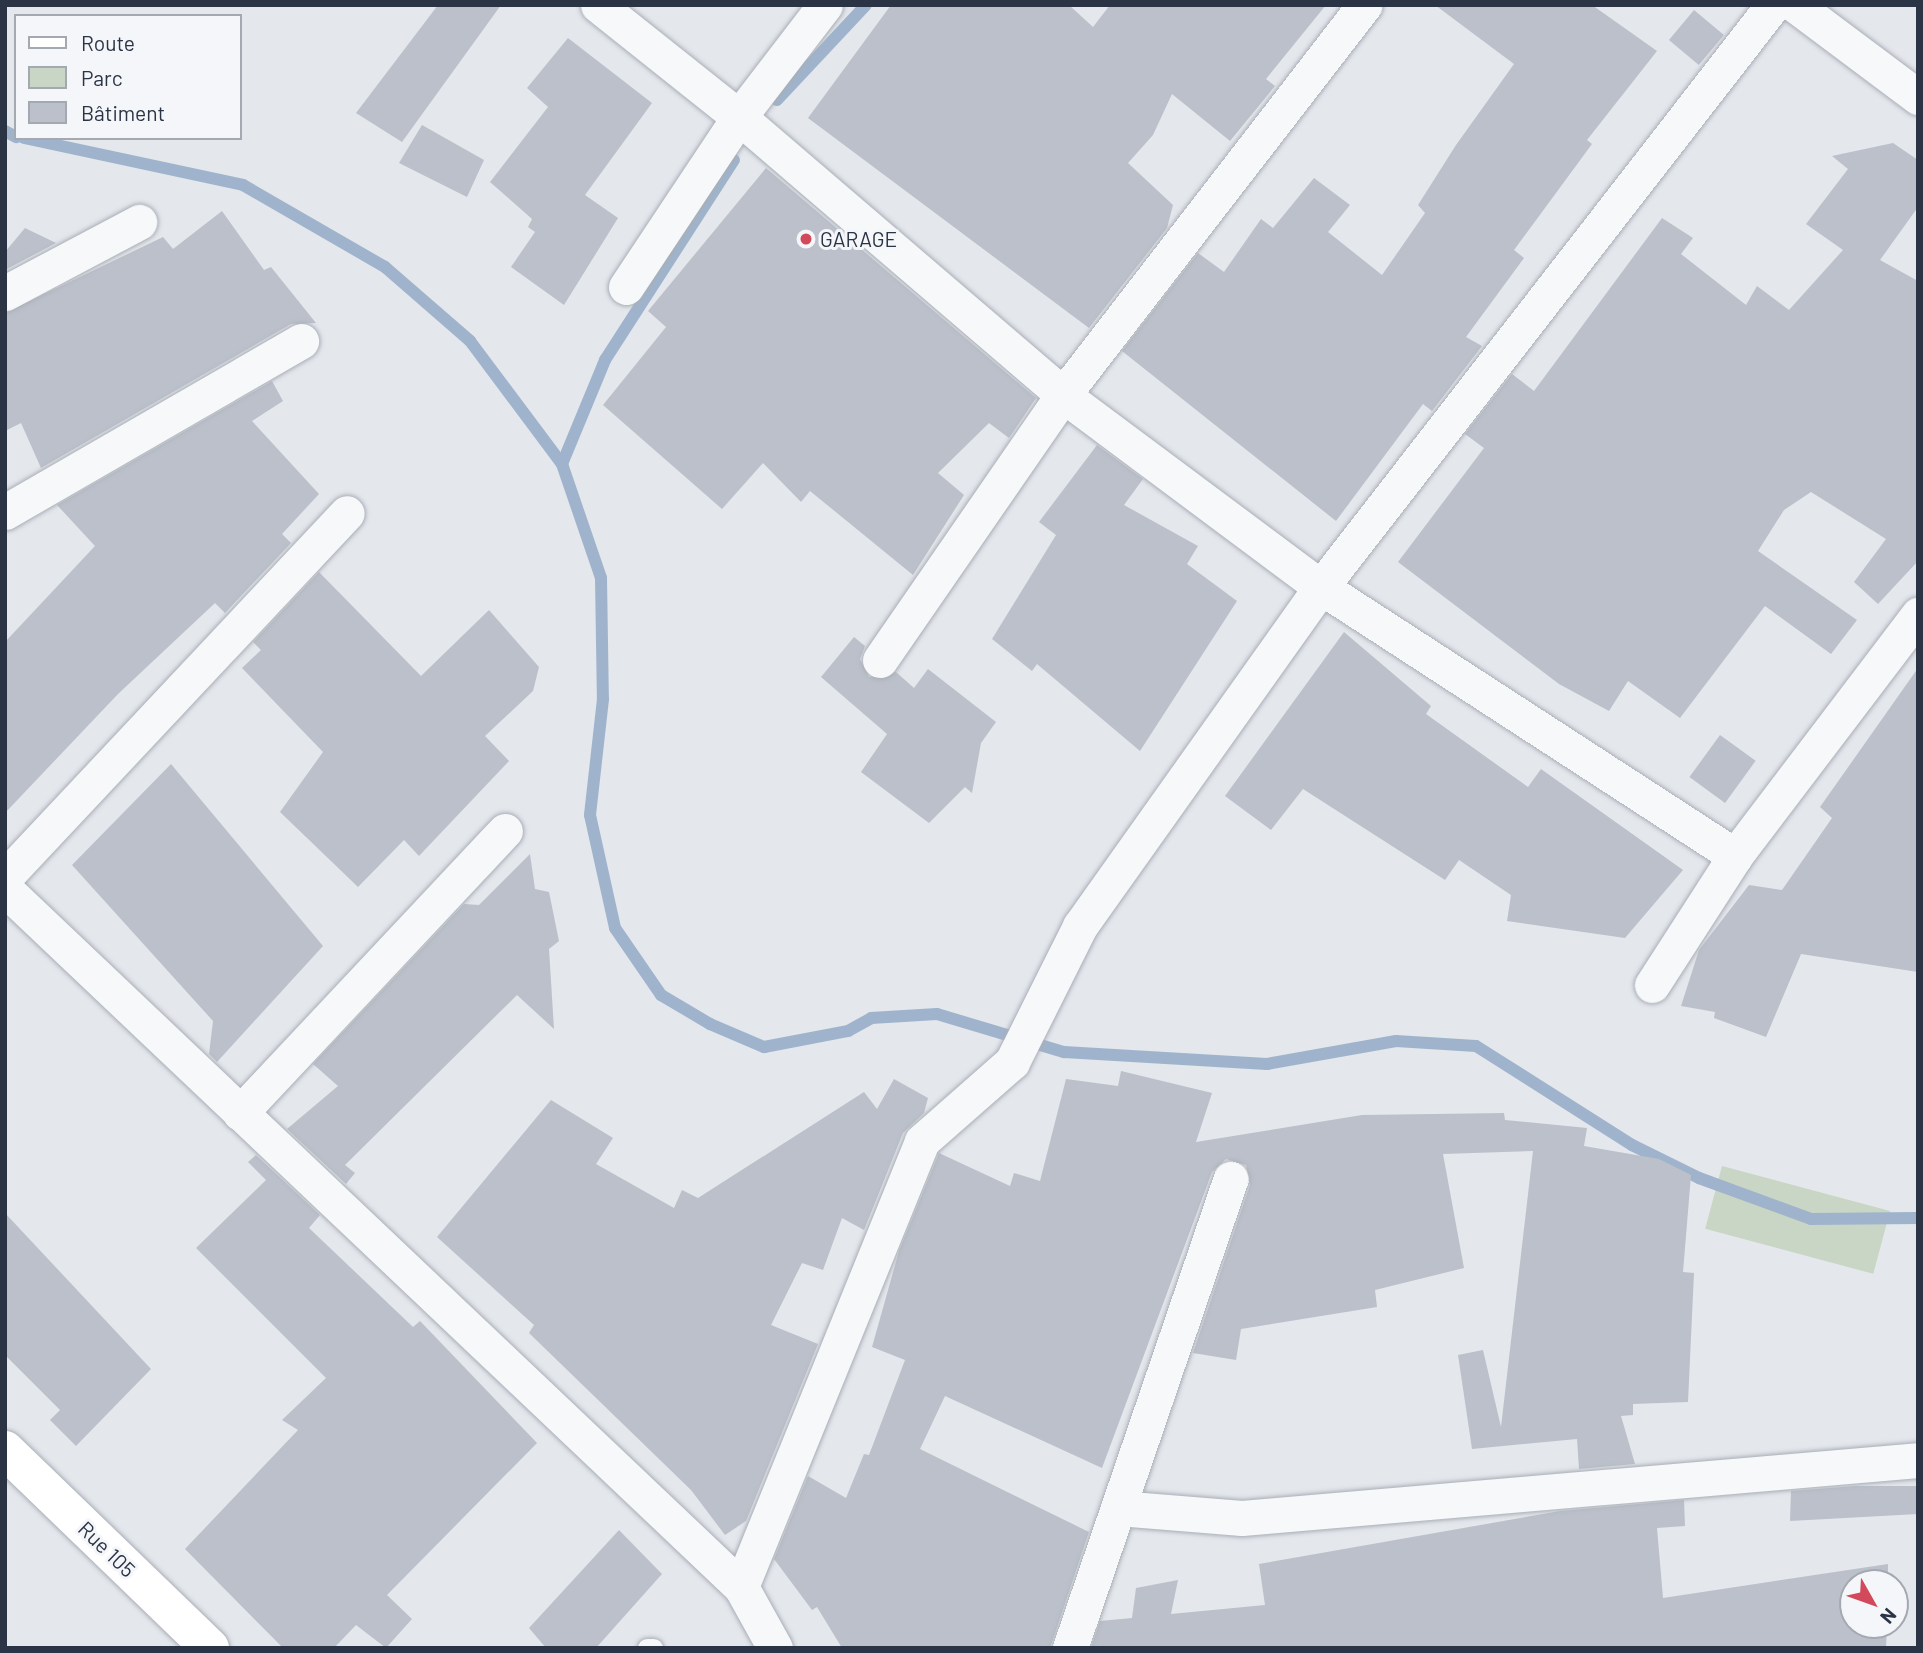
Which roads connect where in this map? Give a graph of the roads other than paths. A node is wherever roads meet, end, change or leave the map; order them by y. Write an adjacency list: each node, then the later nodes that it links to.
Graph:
1 (598, 5): 7 (street)
2 (825, 5): 7 (street)
3 (1364, 5): 12 (street)
4 (1773, 5): 15 (street)
5 (1795, 5): 6 (street)
6 (1918, 97)
7 (739, 117): 9 (street); 12 (street)
8 (139, 222): 10 (street)
9 (626, 287)
10 (5, 293)
11 (301, 341): 13 (street)
12 (1063, 396): 15 (street); 17 (street)
13 (5, 512)
14 (347, 513): 20 (street)
15 (1321, 587): 19 (street); 28 (street)
16 (1918, 615): 19 (street)
17 (880, 660)
18 (505, 831): 23 (street)
19 (1735, 856): 22 (street)
20 (5, 877)
21 (5, 889): 23 (street)
22 (1652, 985)
23 (240, 1113): 28 (street)
24 (1231, 1179): 27 (street)
25 (5, 1450): 29 (street, Rue 105)
26 (1918, 1460): 27 (street)
27 (1118, 1508): 33 (street)
28 (741, 1587): 32 (street)
29 (210, 1648)
30 (647, 1648): 31 (lane)
31 (654, 1648)
32 (775, 1648)
33 (1070, 1648)

